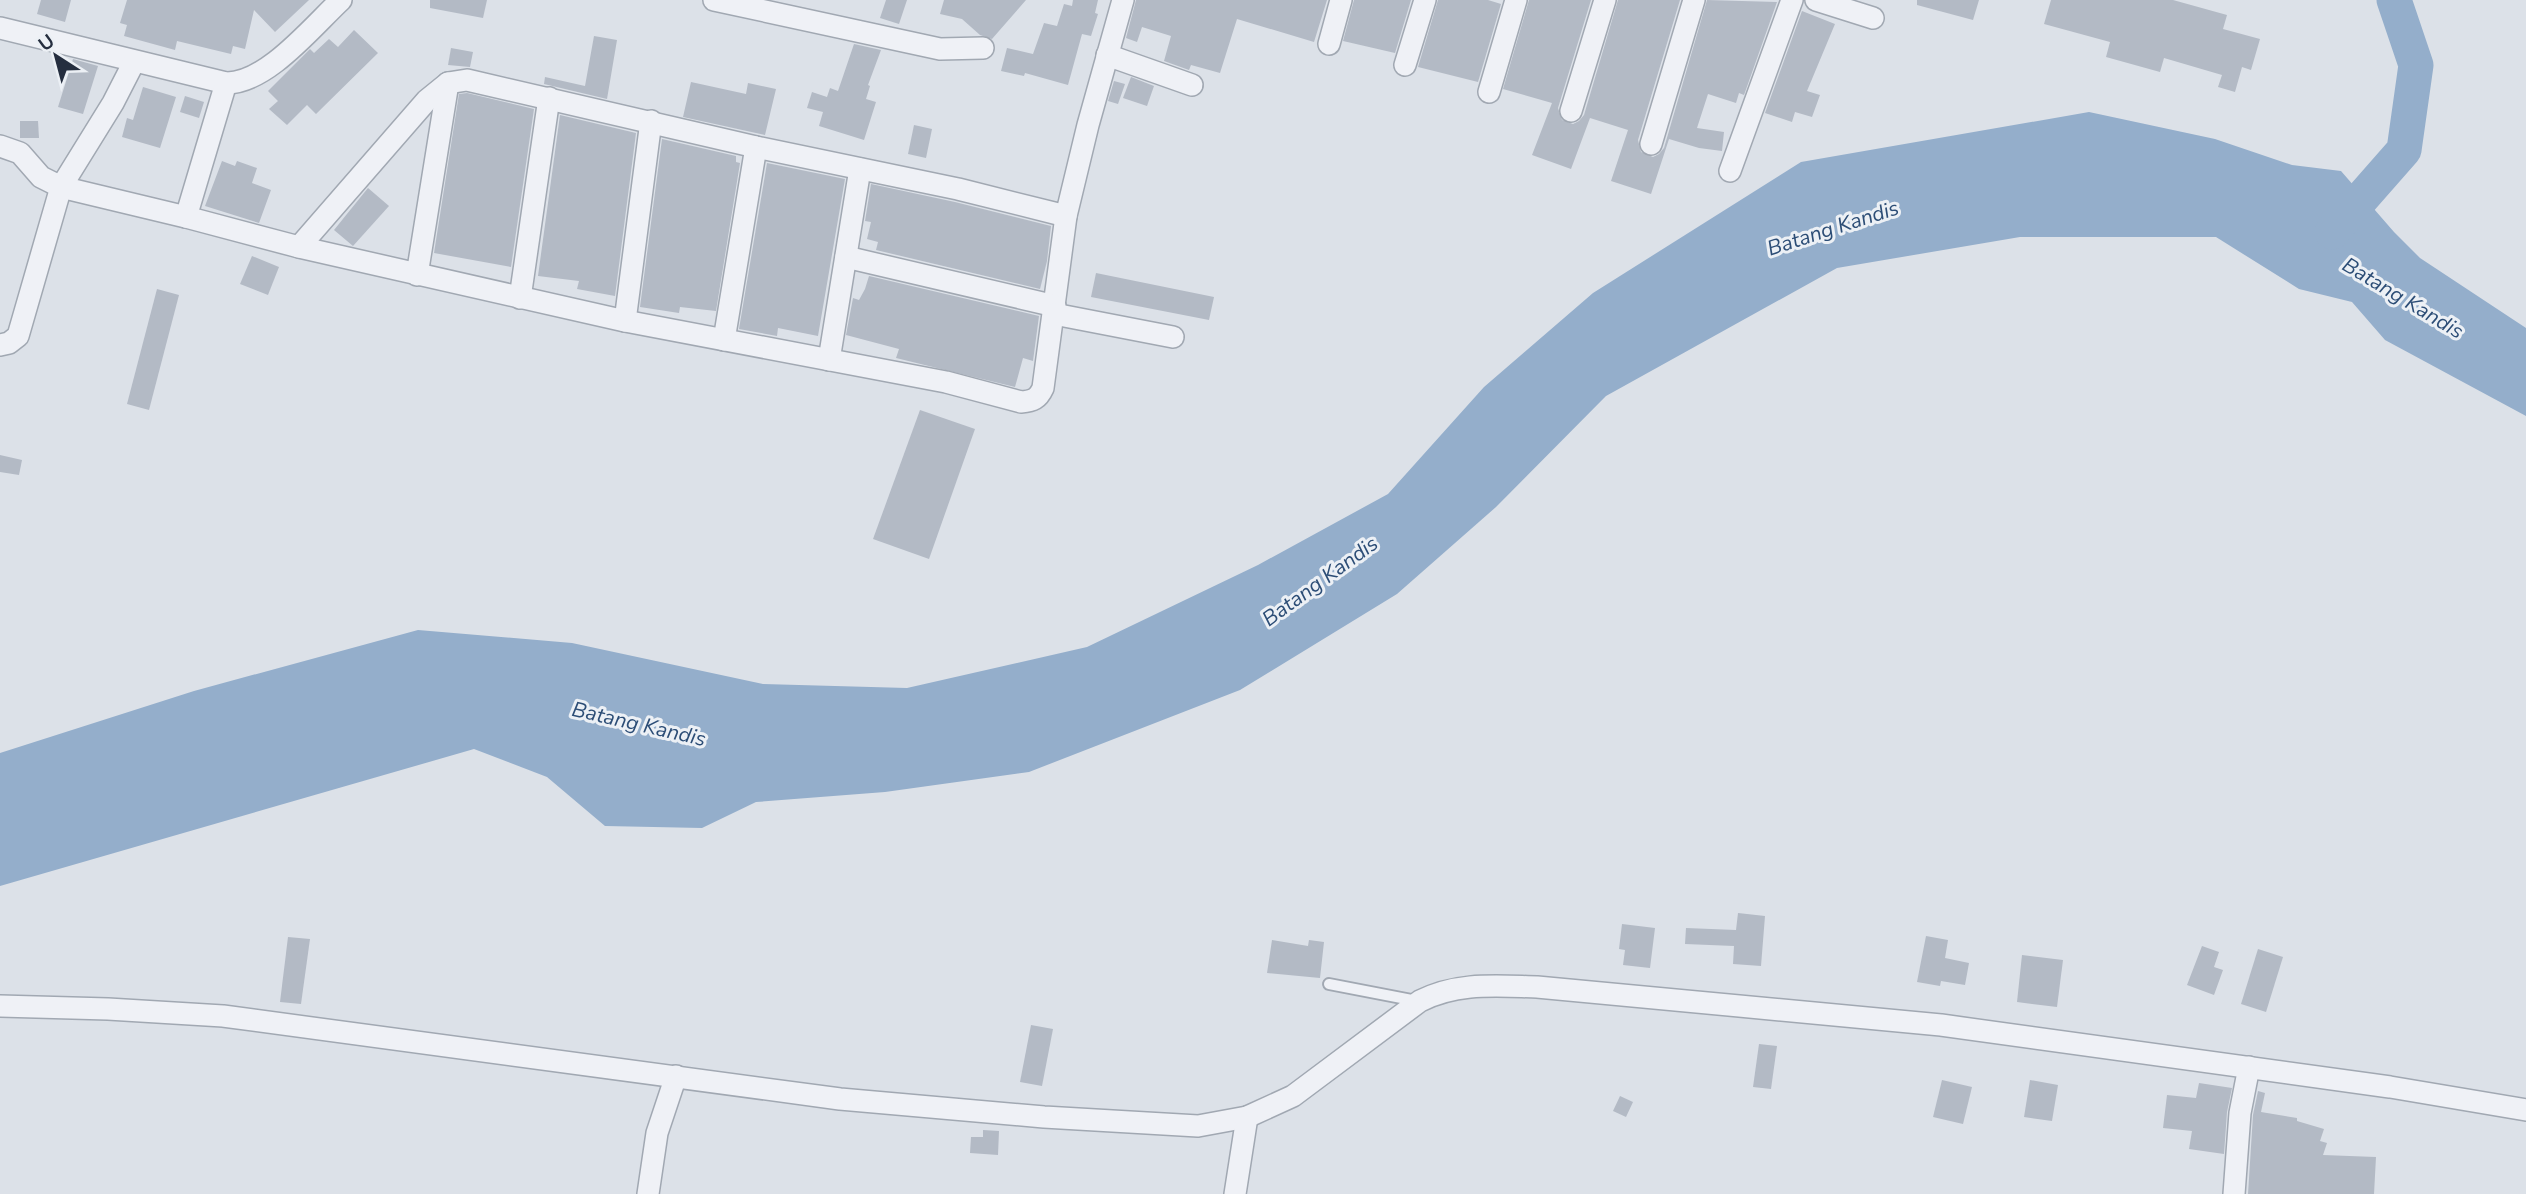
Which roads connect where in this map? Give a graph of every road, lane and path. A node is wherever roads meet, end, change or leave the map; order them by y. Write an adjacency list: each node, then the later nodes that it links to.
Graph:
1 (341, 0): 18 (street)
2 (714, 0): 14 (street)
3 (1123, 0): 15 (street)
4 (1341, 0): 13 (street)
5 (1425, 0): 17 (street)
6 (1516, 0): 21 (street)
7 (1605, 0): 23 (street)
8 (1694, 0): 25 (street)
9 (1792, 0): 29 (street)
10 (1816, 0): 11 (street)
11 (1873, 18)
12 (0, 28): 16 (street)
13 (1329, 44)
14 (983, 48)
15 (1107, 55): 20 (street); 31 (street)
16 (134, 62): 18 (street); 30 (street)
17 (1405, 65)
18 (226, 83): 32 (street)
19 (448, 83): 22 (street); 33 (street); 35 (street)
20 (1192, 85)
21 (1489, 92)
22 (549, 98): 24 (street); 36 (street)
23 (1571, 111)
24 (651, 121): 27 (street); 38 (street)
25 (1651, 144)
26 (0, 146): 30 (street)
27 (756, 147): 28 (street); 40 (street)
28 (860, 169): 31 (street); 34 (street)
29 (1730, 171)
30 (61, 187): 32 (street); 41 (street)
31 (1066, 216): 37 (street)
32 (186, 217): 33 (street)
33 (299, 247): 35 (street)
34 (846, 257): 37 (street); 42 (street)
35 (417, 275): 36 (street)
36 (520, 298): 38 (street)
37 (1055, 310): 39 (street); 42 (street)
38 (625, 321): 40 (street)
39 (1173, 337)
40 (724, 340): 42 (street)
41 (0, 345)
42 (829, 360)
43 (1329, 984): 44 (lane)
44 (1420, 1001): 46 (street); 49 (street)
45 (0, 1006): 47 (street)
46 (2249, 1067): 48 (street); 52 (street)
47 (676, 1076): 49 (street); 50 (street)
48 (2526, 1110)
49 (1247, 1117): 51 (street)
50 (648, 1194)
51 (1235, 1194)
52 (2234, 1194)

